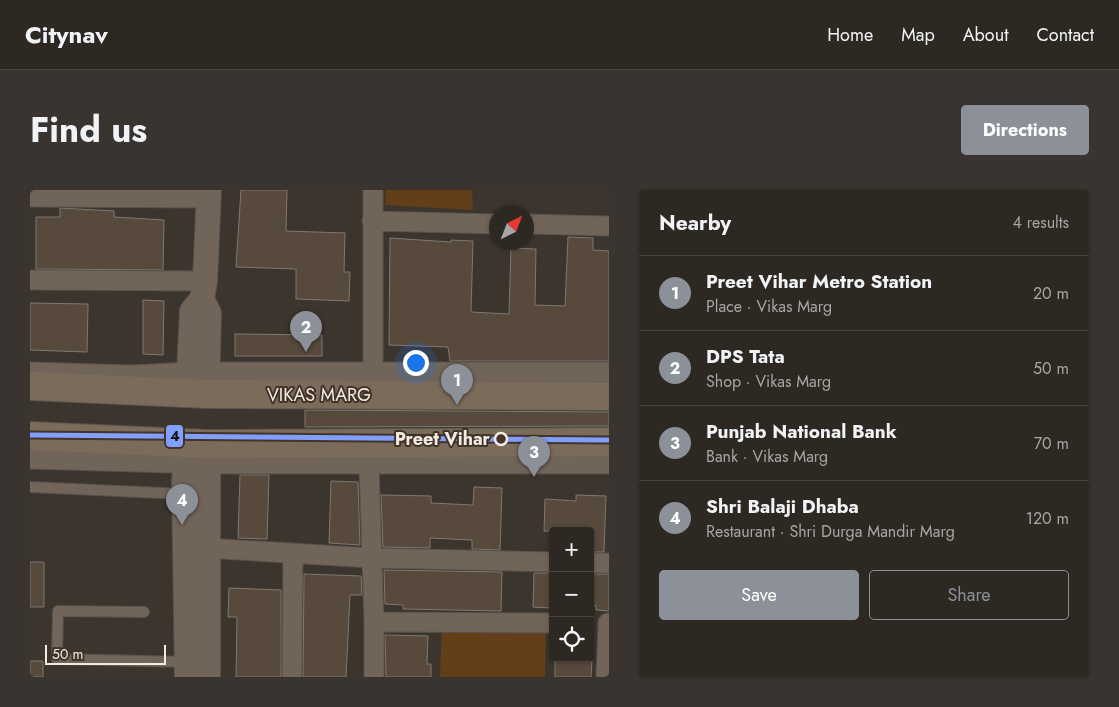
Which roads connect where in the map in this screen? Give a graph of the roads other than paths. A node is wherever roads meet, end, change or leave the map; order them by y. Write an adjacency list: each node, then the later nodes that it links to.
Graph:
1 (373, 190): 5 (street)
2 (99, 193): 3 (street); 4 (street)
3 (209, 194): 10 (street)
4 (30, 197)
5 (372, 221): 6 (street); 11 (street)
6 (489, 224)
7 (534, 224): 8 (street)
8 (609, 226)
9 (30, 280): 10 (street)
10 (204, 290): 14 (street)
11 (373, 366)
12 (30, 372): 14 (street)
13 (609, 372): 14 (street)
14 (198, 383): 15 (main road, VIKAS MARG); 16 (main road, VIKAS MARG)
15 (30, 386)
16 (609, 396)
17 (30, 436): 19 (main road)
18 (609, 442): 19 (main road)
19 (197, 453): 20 (street); 21 (street); 24 (street); 25 (street)
20 (30, 459)
21 (369, 464): 22 (street); 27 (street)
22 (609, 464)
23 (30, 487): 24 (lane)
24 (184, 494): 31 (street)
25 (206, 548): 26 (street); 31 (street)
26 (293, 553): 27 (street); 38 (street)
27 (372, 558): 28 (street); 33 (street)
28 (549, 562)
29 (594, 563): 30 (street)
30 (609, 563)
31 (196, 579): 36 (street); 37 (street)
32 (144, 612): 36 (lane)
33 (374, 622): 34 (street); 39 (street)
34 (549, 623)
35 (602, 623): 40 (street)
36 (187, 669)
37 (208, 677)
38 (292, 677)
39 (374, 677)
40 (606, 677)

